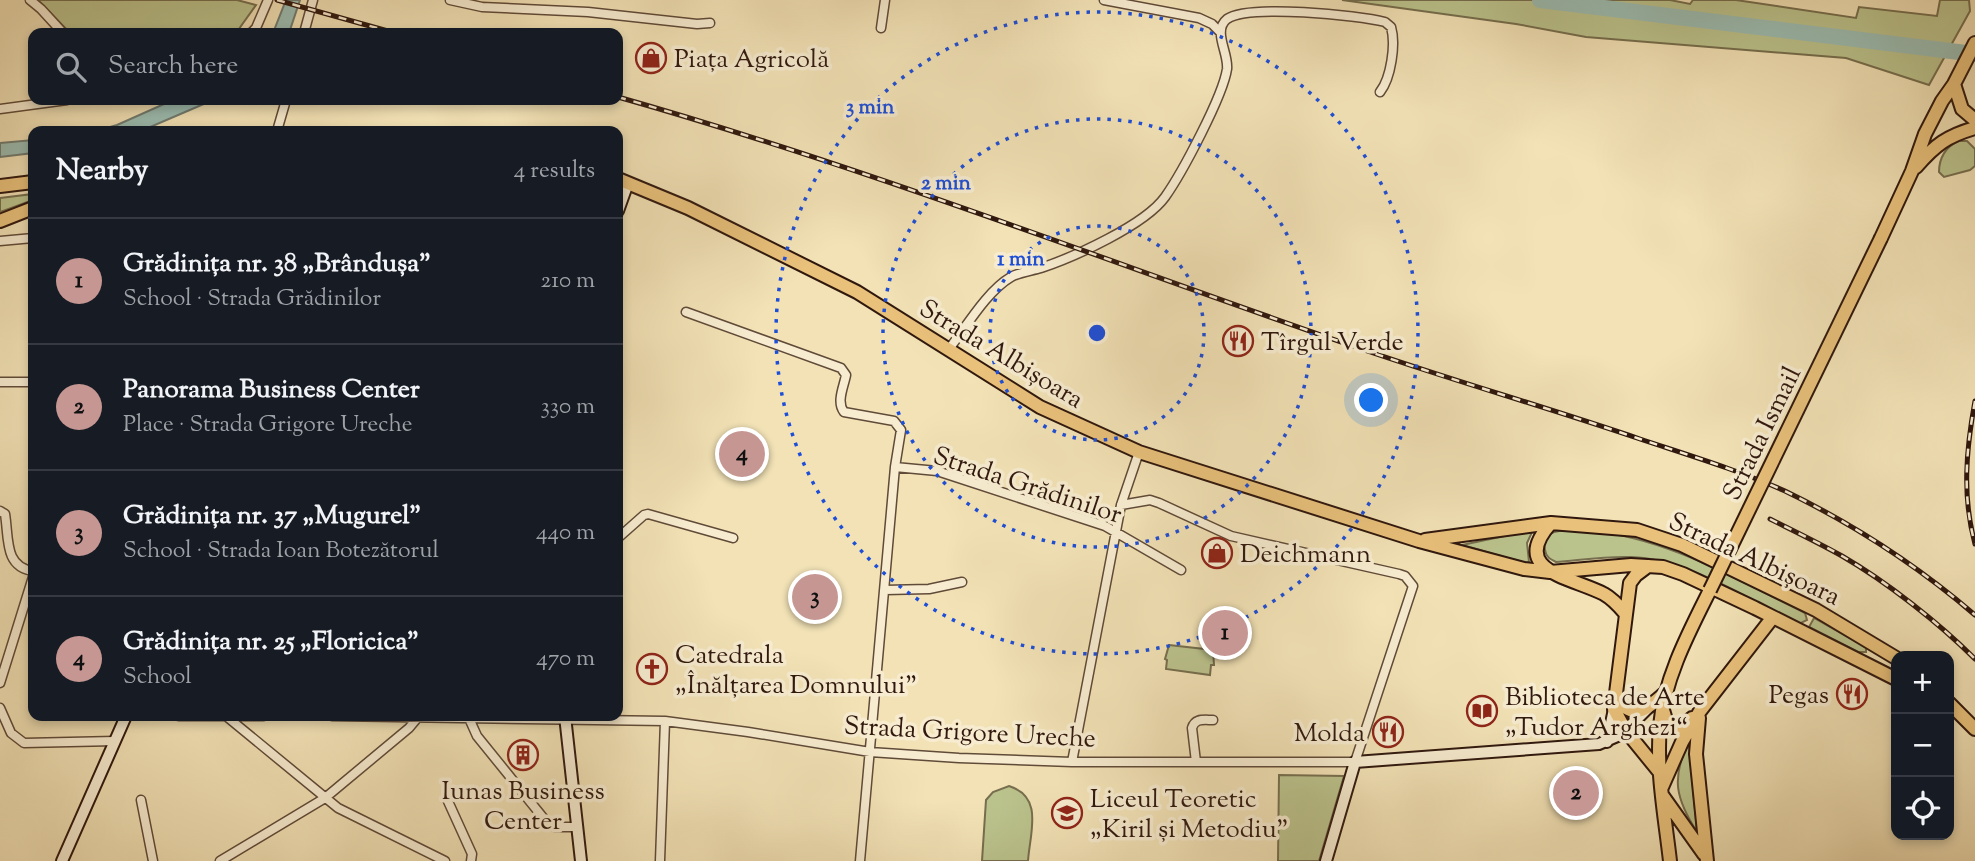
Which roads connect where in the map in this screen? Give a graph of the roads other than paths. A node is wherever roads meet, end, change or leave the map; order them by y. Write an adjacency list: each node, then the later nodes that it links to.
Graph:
1 (30, 0): 8 (street)
2 (268, 0): 9 (street)
3 (313, 0): 10 (street)
4 (450, 0): 7 (street)
5 (885, 0): 11 (street)
6 (1104, 0): 12 (street)
7 (710, 23)
8 (58, 28)
9 (256, 28)
10 (305, 28)
11 (881, 28)
12 (1220, 32): 15 (street); 31 (street)
13 (1975, 43): 14 (main road, Strada Ismail)
14 (1954, 84): 19 (main road); 22 (main road, Strada Ismail)
15 (1380, 92)
16 (29, 105): 18 (street)
17 (285, 105): 20 (street)
18 (0, 109)
19 (1975, 120)
20 (278, 126)
21 (1975, 128): 22 (main road)
22 (1912, 171): 57 (main road, Strada Ismail, bridge)
23 (623, 181): 31 (main road, Strada Albișoara)
24 (28, 182): 25 (main road)
25 (0, 186)
26 (28, 210): 27 (main road)
27 (0, 221)
28 (28, 238): 29 (street)
29 (0, 241)
30 (686, 312): 35 (street)
31 (949, 349): 34 (main road, Strada Albișoara)
32 (28, 382): 33 (street)
33 (0, 383)
34 (1139, 452): 36 (street); 42 (main road, Strada Albișoara)
35 (895, 467): 39 (street, Strada Grădinilor); 48 (street)
36 (1121, 505): 39 (street); 80 (street, Strada Grădinilor)
37 (0, 511): 44 (street)
38 (1551, 523): 42 (main road, Strada Albișoara); 46 (main road); 52 (main road, Strada Albișoara)
39 (1115, 532): 45 (street, Strada Grădinilor); 78 (street)
40 (623, 534): 41 (street)
41 (733, 538)
42 (1419, 541): 46 (main road, Strada Albișoara)
43 (1648, 566): 46 (main road, Strada Albișoara); 50 (main road); 51 (main road, Strada Albișoara)
44 (28, 570)
45 (1181, 570)
46 (1550, 572): 50 (main road)
47 (962, 582): 48 (street)
48 (885, 590): 77 (street)
49 (28, 593): 56 (street)
50 (1625, 613): 58 (main road)
51 (1773, 617): 54 (main road, Strada Albișoara); 63 (main road)
52 (1870, 640): 53 (main road, Strada Albișoara); 54 (main road)
53 (1891, 655)
54 (1861, 661): 55 (main road, Strada Albișoara)
55 (1891, 677)
56 (0, 678)
57 (1666, 692): 60 (main road); 61 (main road, Strada Ismail)
58 (1614, 702): 60 (main road); 74 (main road); 76 (street)
59 (0, 708): 75 (street)
60 (1648, 708): 74 (street, Strada Grigore Ureche)
61 (1662, 709): 63 (main road); 81 (main road, Strada Ismail)
62 (1954, 709): 73 (main road)
63 (1700, 711): 81 (main road); 86 (main road)
64 (1953, 714): 73 (main road)
65 (623, 720): 72 (street, Strada Grigore Ureche)
66 (1213, 720): 79 (street)
67 (124, 721): 75 (street)
68 (232, 721): 82 (street)
69 (415, 721): 82 (street)
70 (470, 721): 85 (street)
71 (565, 721): 85 (street)
72 (665, 721): 77 (street, Strada Grigore Ureche); 93 (street)
73 (1972, 727)
74 (1626, 731): 76 (street, Strada Grigore Ureche); 81 (main road)
75 (115, 741): 87 (street)
76 (1607, 742): 80 (street, Strada Grigore Ureche)
77 (870, 752): 78 (street, Strada Grigore Ureche); 94 (street)
78 (1072, 762): 79 (street, Strada Grigore Ureche)
79 (1196, 762): 80 (street, Strada Grigore Ureche)
80 (1355, 762): 95 (street)
81 (1662, 785): 86 (main road); 96 (main road, Strada Ismail)
82 (325, 798): 89 (street); 90 (street)
83 (447, 799): 91 (street)
84 (141, 800): 88 (street)
85 (578, 827): 92 (street)
86 (1707, 859)
87 (61, 861)
88 (153, 861)
89 (220, 861)
90 (445, 861)
91 (471, 861)
92 (581, 861)
93 (660, 861)
94 (860, 861)
95 (1326, 861)
96 (1670, 861)

